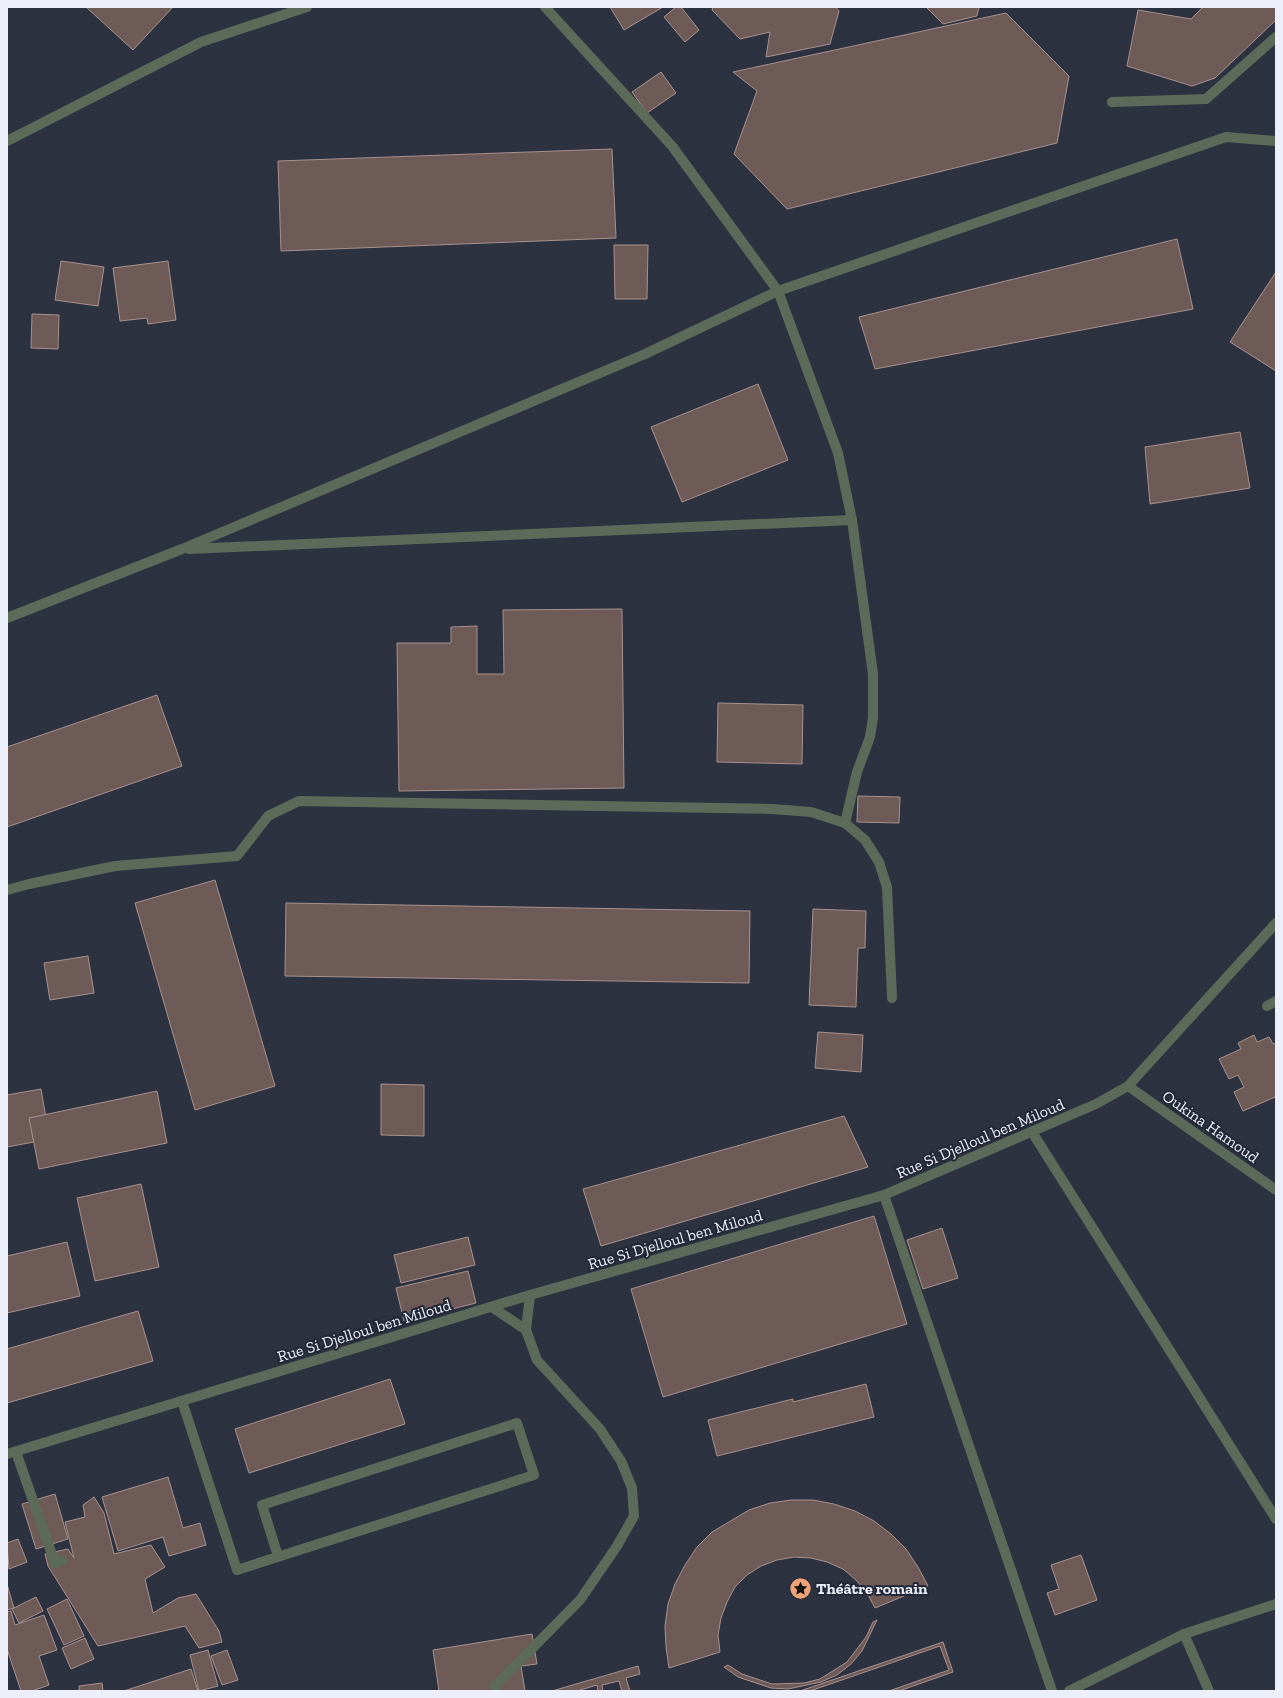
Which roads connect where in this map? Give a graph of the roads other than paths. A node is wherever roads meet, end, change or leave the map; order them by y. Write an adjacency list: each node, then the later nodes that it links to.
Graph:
1 (308, 7): 5 (street)
2 (545, 7): 7 (street)
3 (1276, 36): 4 (street)
4 (1112, 102)
5 (7, 141)
6 (1276, 142): 7 (street)
7 (778, 291): 8 (street); 9 (street)
8 (852, 520): 9 (street); 11 (street)
9 (182, 549): 10 (street)
10 (7, 618)
11 (845, 823): 12 (street); 14 (street)
12 (7, 890)
13 (1276, 923): 17 (street, Rue Si Djelloul ben Miloud)
14 (892, 998)
15 (1276, 1001): 16 (street)
16 (1267, 1006)
17 (1128, 1086): 18 (street, Rue Si Djelloul ben Miloud); 19 (street, Oukina Hamoud)
18 (1032, 1132): 20 (street, Rue Si Djelloul ben Miloud); 26 (street)
19 (1276, 1190)
20 (884, 1195): 21 (street, Rue Si Djelloul ben Miloud); 32 (street)
21 (530, 1295): 22 (street, Rue Si Djelloul ben Miloud); 23 (street)
22 (492, 1307): 23 (street); 24 (street, Rue Si Djelloul ben Miloud)
23 (526, 1330): 31 (street)
24 (182, 1401): 25 (street, Rue Si Djelloul ben Miloud); 27 (street)
25 (12, 1453): 28 (street)
26 (1276, 1519)
27 (278, 1556): 27 (street)
28 (62, 1561)
29 (1276, 1604): 30 (street)
30 (1184, 1634): 33 (street); 34 (street)
31 (496, 1691)
32 (1052, 1691)
33 (1069, 1691)
34 (1209, 1691)

